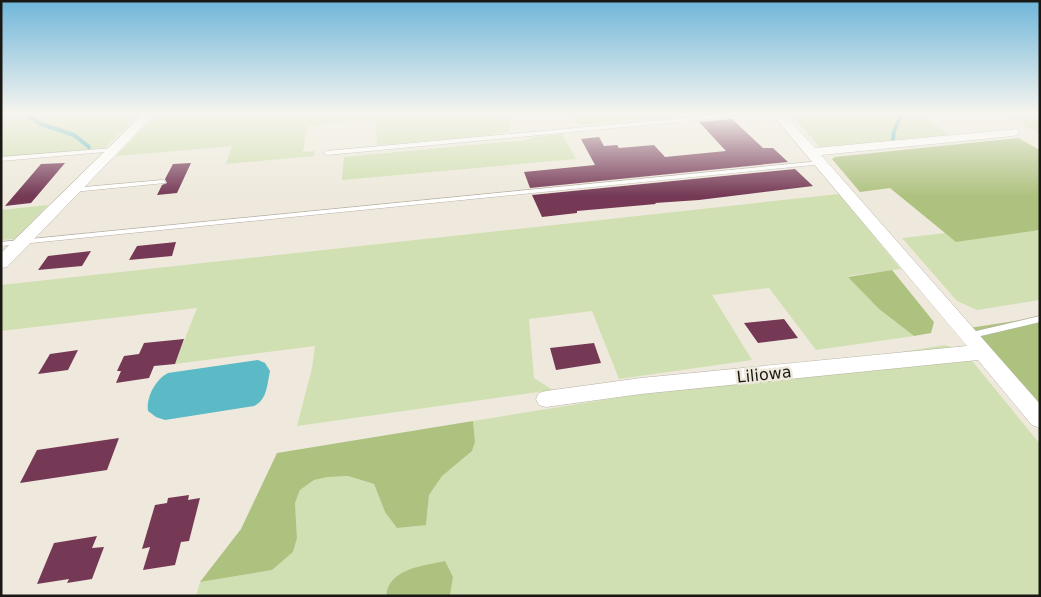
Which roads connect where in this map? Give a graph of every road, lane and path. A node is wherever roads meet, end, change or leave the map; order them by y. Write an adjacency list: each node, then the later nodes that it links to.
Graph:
1 (123, 141): 5 (street)
2 (457, 141): 6 (lane)
3 (802, 141): 7 (street)
4 (944, 141): 7 (street)
5 (114, 150): 8 (lane); 10 (street)
6 (328, 153)
7 (817, 157): 11 (lane); 15 (street)
8 (1, 159)
9 (164, 182): 10 (lane)
10 (73, 190): 11 (street)
11 (21, 242): 12 (lane); 13 (street)
12 (1, 244)
13 (1, 263)
14 (1040, 319): 15 (lane)
15 (968, 336): 16 (street)
16 (982, 352): 17 (street, Liliowa); 18 (street)
17 (546, 399)
18 (1040, 419)

